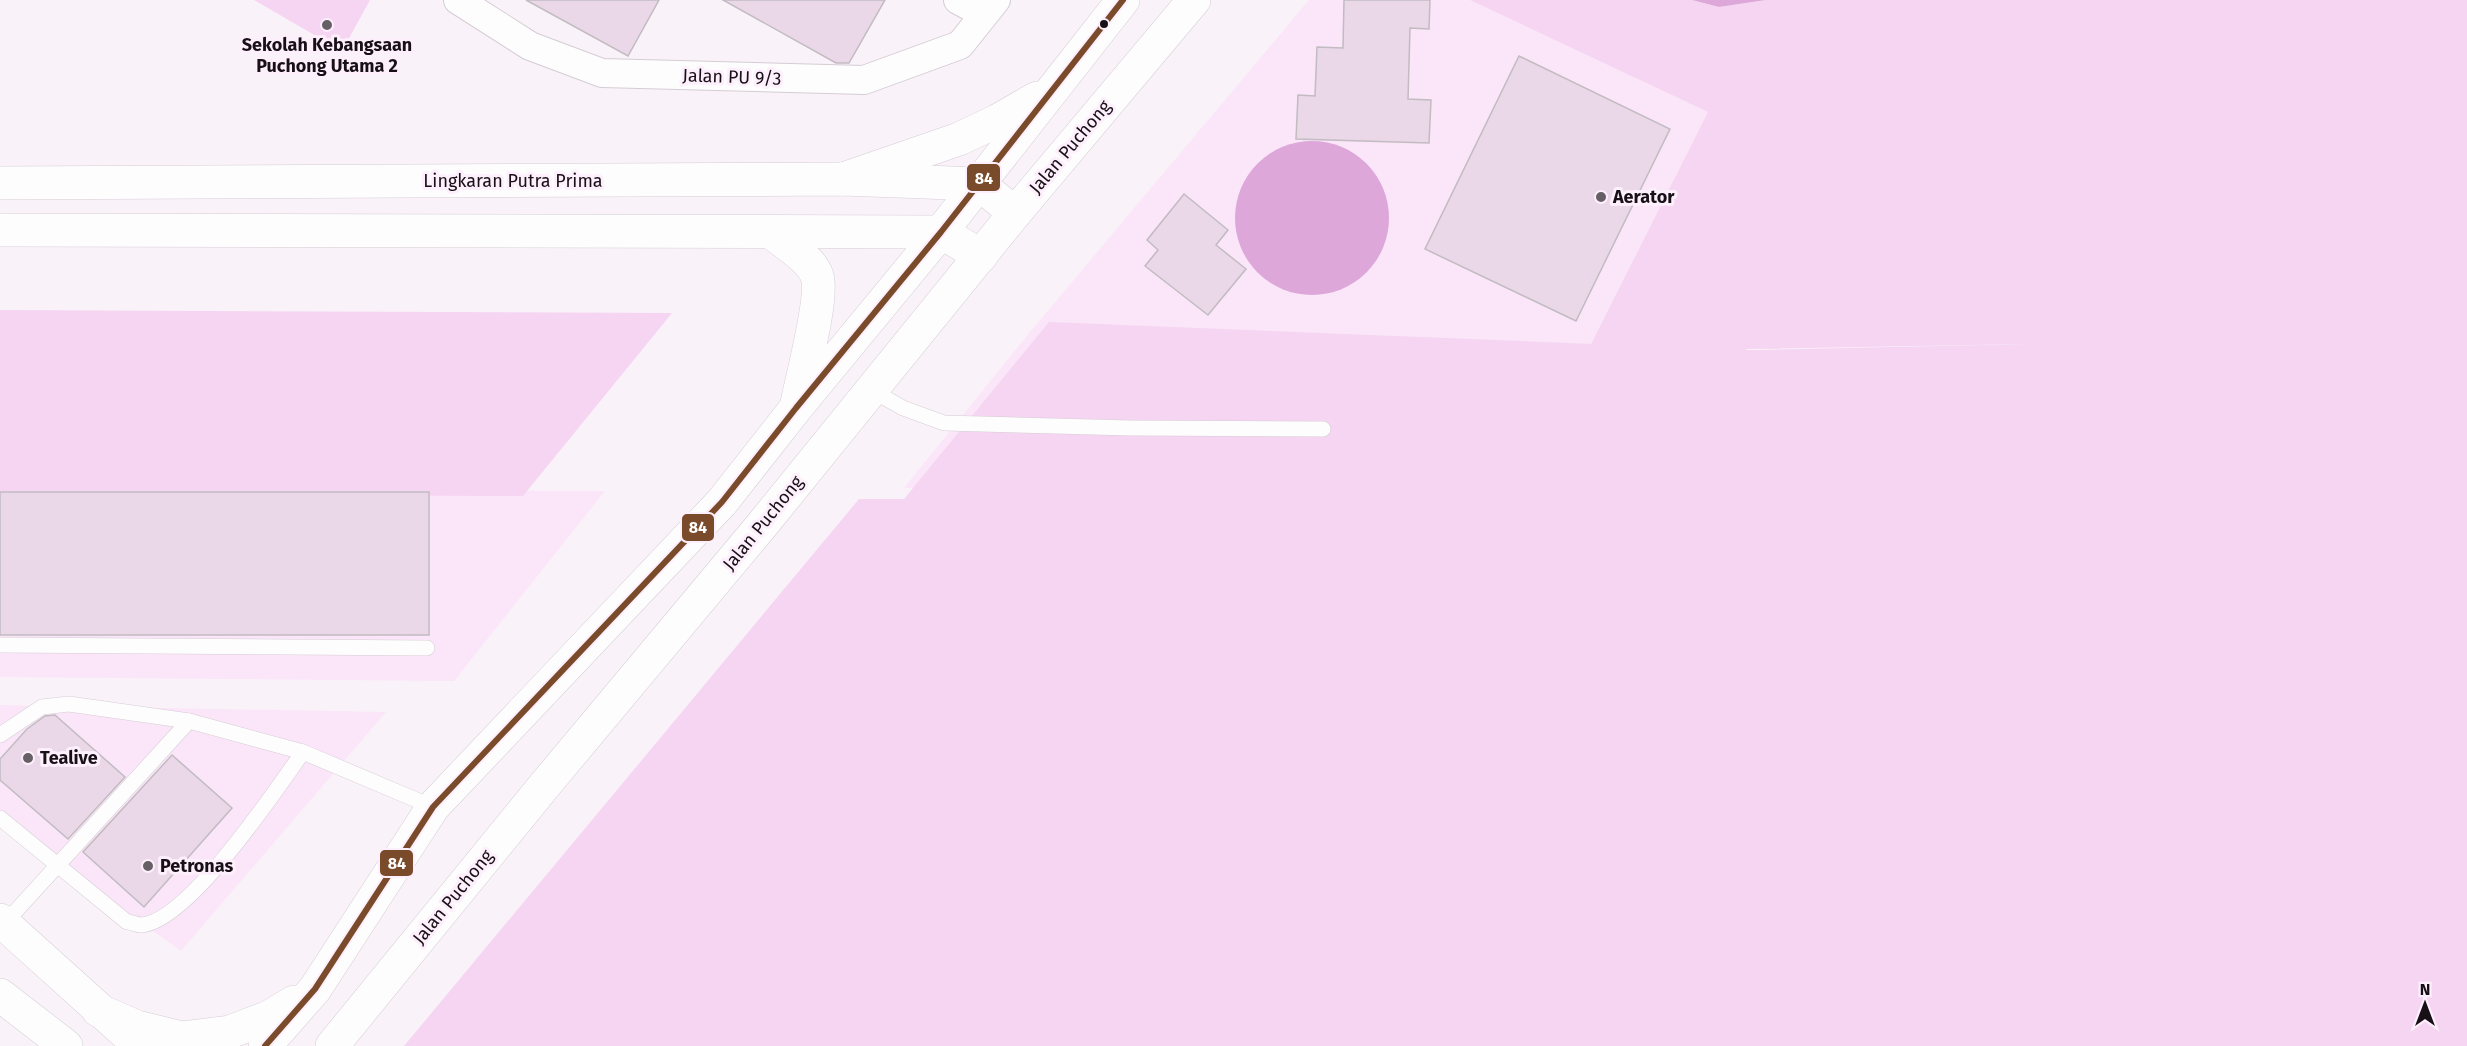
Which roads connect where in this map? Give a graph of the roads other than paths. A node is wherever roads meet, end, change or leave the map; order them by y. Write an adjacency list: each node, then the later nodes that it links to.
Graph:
1 (458, 0): 5 (street, Jalan PU 9/3)
2 (958, 0): 5 (street)
3 (1123, 0): 6 (main road)
4 (1194, 0): 10 (main road, Jalan Puchong)
5 (990, 7)
6 (1050, 91): 7 (main road); 9 (main road)
7 (843, 179): 8 (main road, Lingkaran Putra Prima); 9 (main road, Lingkaran Putra Prima)
8 (0, 183)
9 (979, 184): 10 (main road); 13 (main road)
10 (1015, 213): 14 (main road, Jalan Puchong)
11 (0, 230): 12 (main road)
12 (771, 232): 13 (main road); 16 (main road)
13 (941, 232): 14 (main road); 16 (main road)
14 (981, 256): 15 (main road, Jalan Puchong)
15 (871, 390): 17 (lane); 33 (main road, Jalan Puchong)
16 (796, 408): 23 (main road)
17 (1323, 429)
18 (0, 645): 19 (lane)
19 (427, 648)
20 (189, 721): 21 (lane); 22 (lane); 25 (lane)
21 (0, 735)
22 (303, 752): 23 (lane); 25 (lane)
23 (433, 807): 27 (main road)
24 (0, 818): 25 (lane)
25 (57, 865): 26 (lane)
26 (2, 922): 29 (main road)
27 (315, 989): 29 (main road); 32 (main road)
28 (0, 995): 30 (main road)
29 (98, 1010): 31 (main road)
30 (66, 1046)
31 (140, 1046)
32 (265, 1046)
33 (332, 1046)

